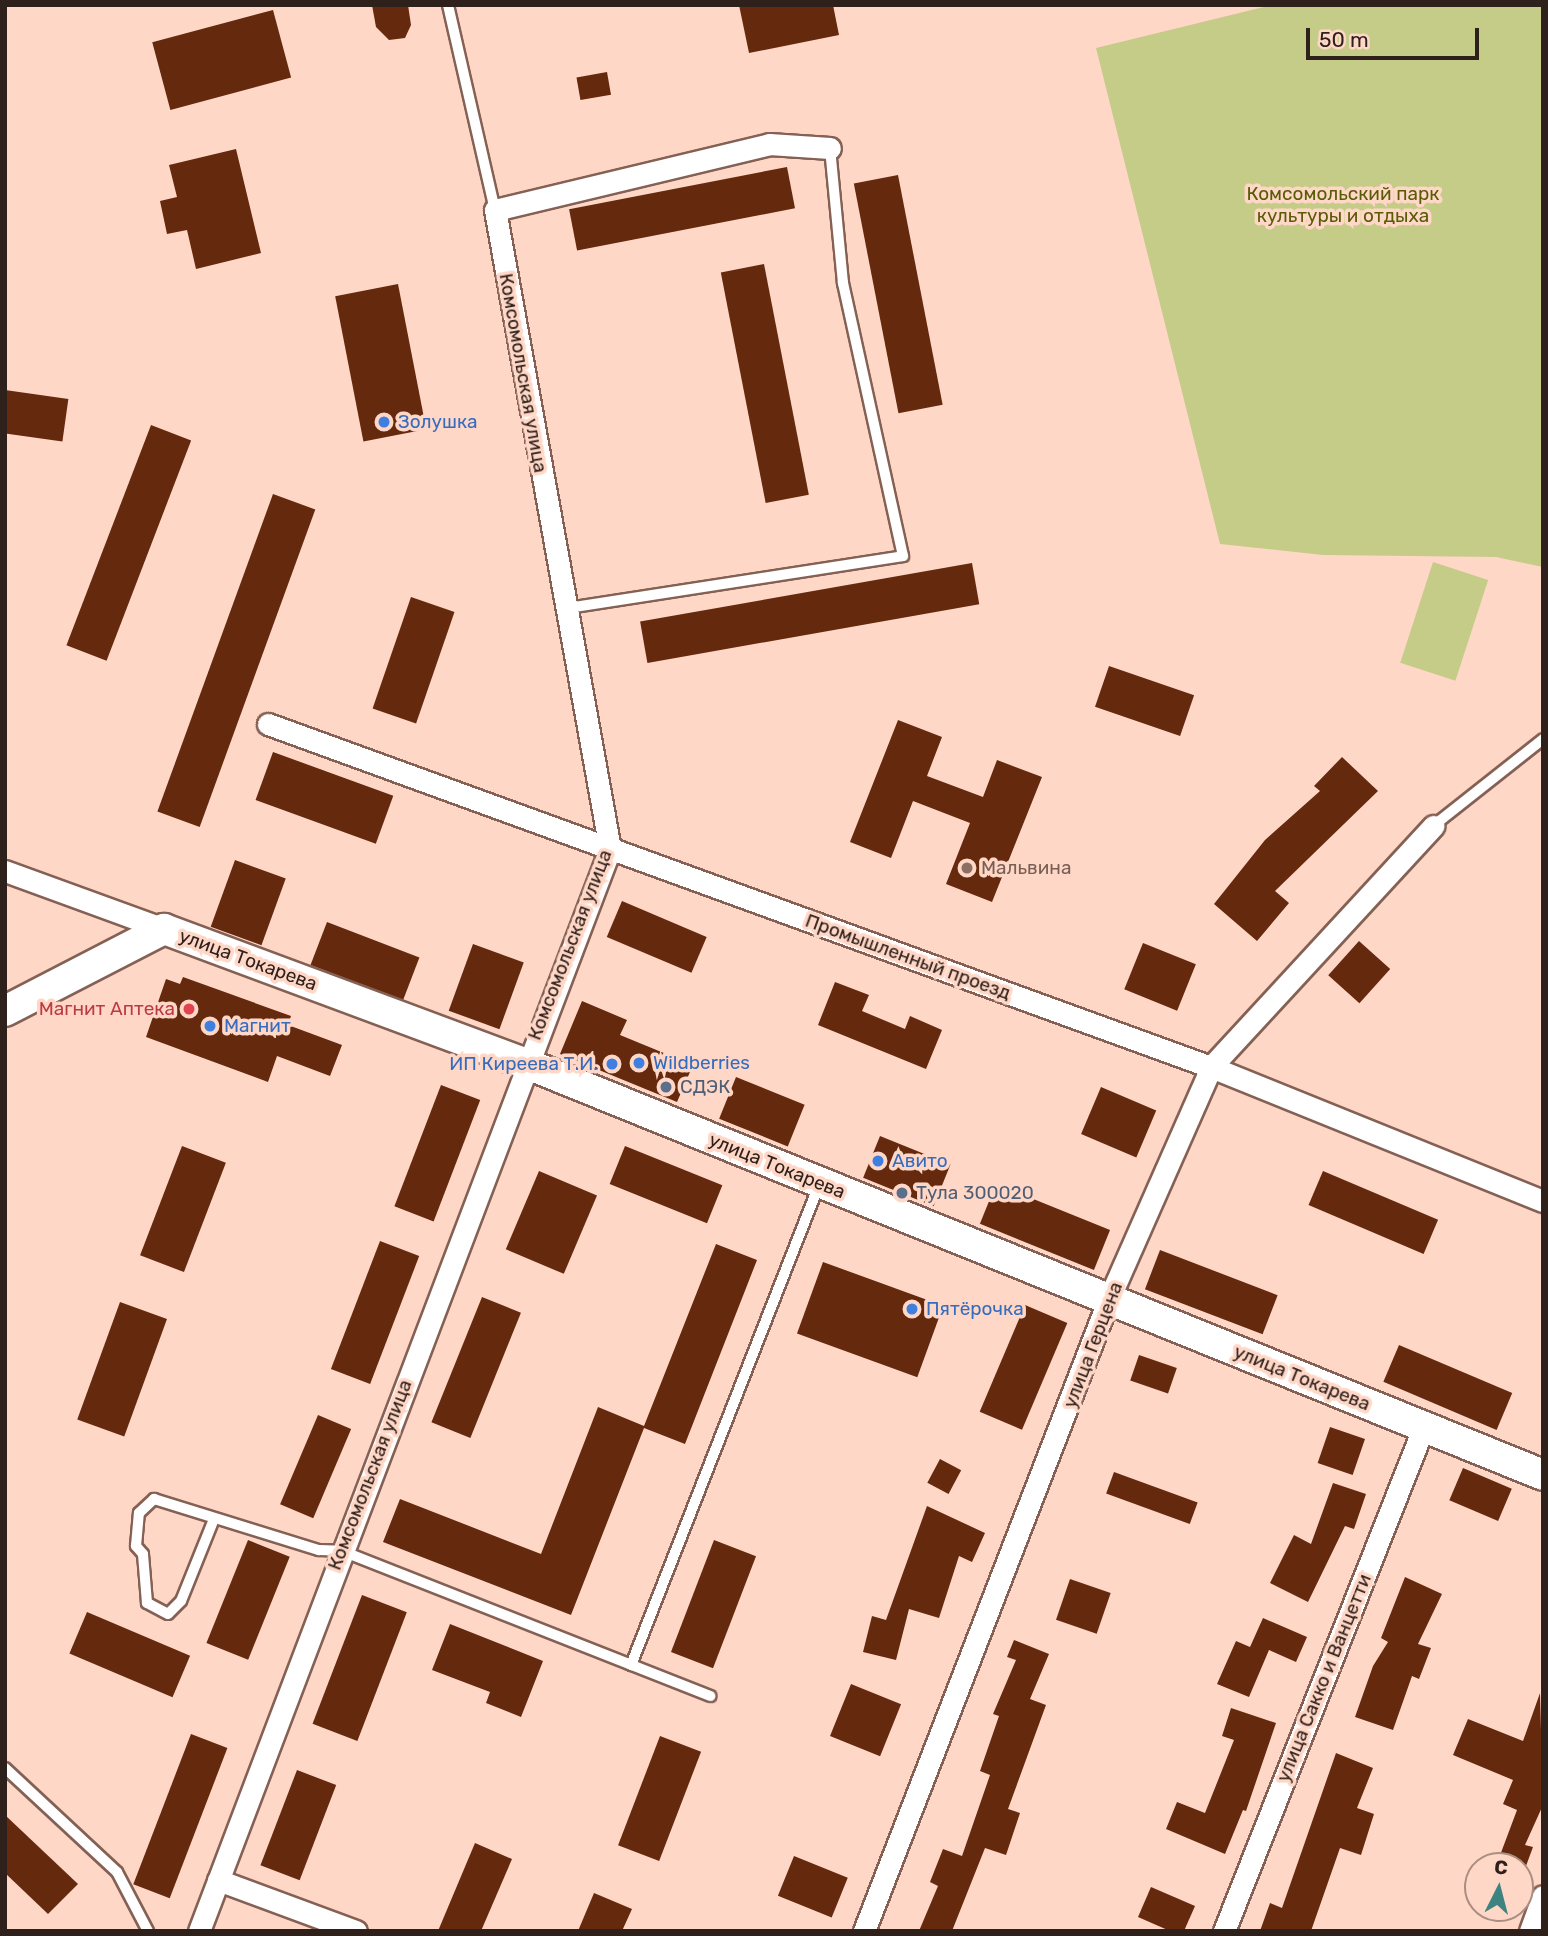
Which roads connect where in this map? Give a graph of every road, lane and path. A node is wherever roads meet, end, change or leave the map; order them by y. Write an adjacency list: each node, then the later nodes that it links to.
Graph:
1 (448, 5): 3 (lane)
2 (830, 148): 3 (street); 4 (lane)
3 (495, 210): 4 (street, Комсомольская улица)
4 (568, 608): 8 (street, Комсомольская улица)
5 (268, 724): 8 (street, Промышленный проезд)
6 (1543, 739): 7 (lane)
7 (1433, 826): 13 (street, улица Герцена)
8 (610, 849): 12 (street, Комсомольская улица); 13 (street, Промышленный проезд)
9 (5, 871): 10 (street, улица Токарева)
10 (164, 929): 11 (street); 12 (street, улица Токарева)
11 (5, 1010)
12 (525, 1063): 14 (street, улица Токарева); 20 (street, Комсомольская улица)
13 (1211, 1067): 15 (street, Промышленный проезд); 16 (street, улица Герцена)
14 (819, 1183): 16 (street, улица Токарева); 21 (lane)
15 (1543, 1201)
16 (1108, 1301): 17 (street, улица Токарева); 29 (street, улица Герцена)
17 (1424, 1426): 18 (street, улица Токарева); 30 (street, улица Сакко и Ванцетти)
18 (1543, 1475)
19 (214, 1519): 19 (lane); 20 (lane)
20 (342, 1551): 21 (lane); 24 (street, Комсомольская улица)
21 (631, 1665): 22 (lane)
22 (710, 1696)
23 (5, 1768): 26 (lane)
24 (218, 1880): 27 (street, Комсомольская улица); 28 (street)
25 (1543, 1896): 31 (street)
26 (148, 1931)
27 (199, 1931)
28 (356, 1931)
29 (864, 1931)
30 (1223, 1931)
31 (1530, 1931)

